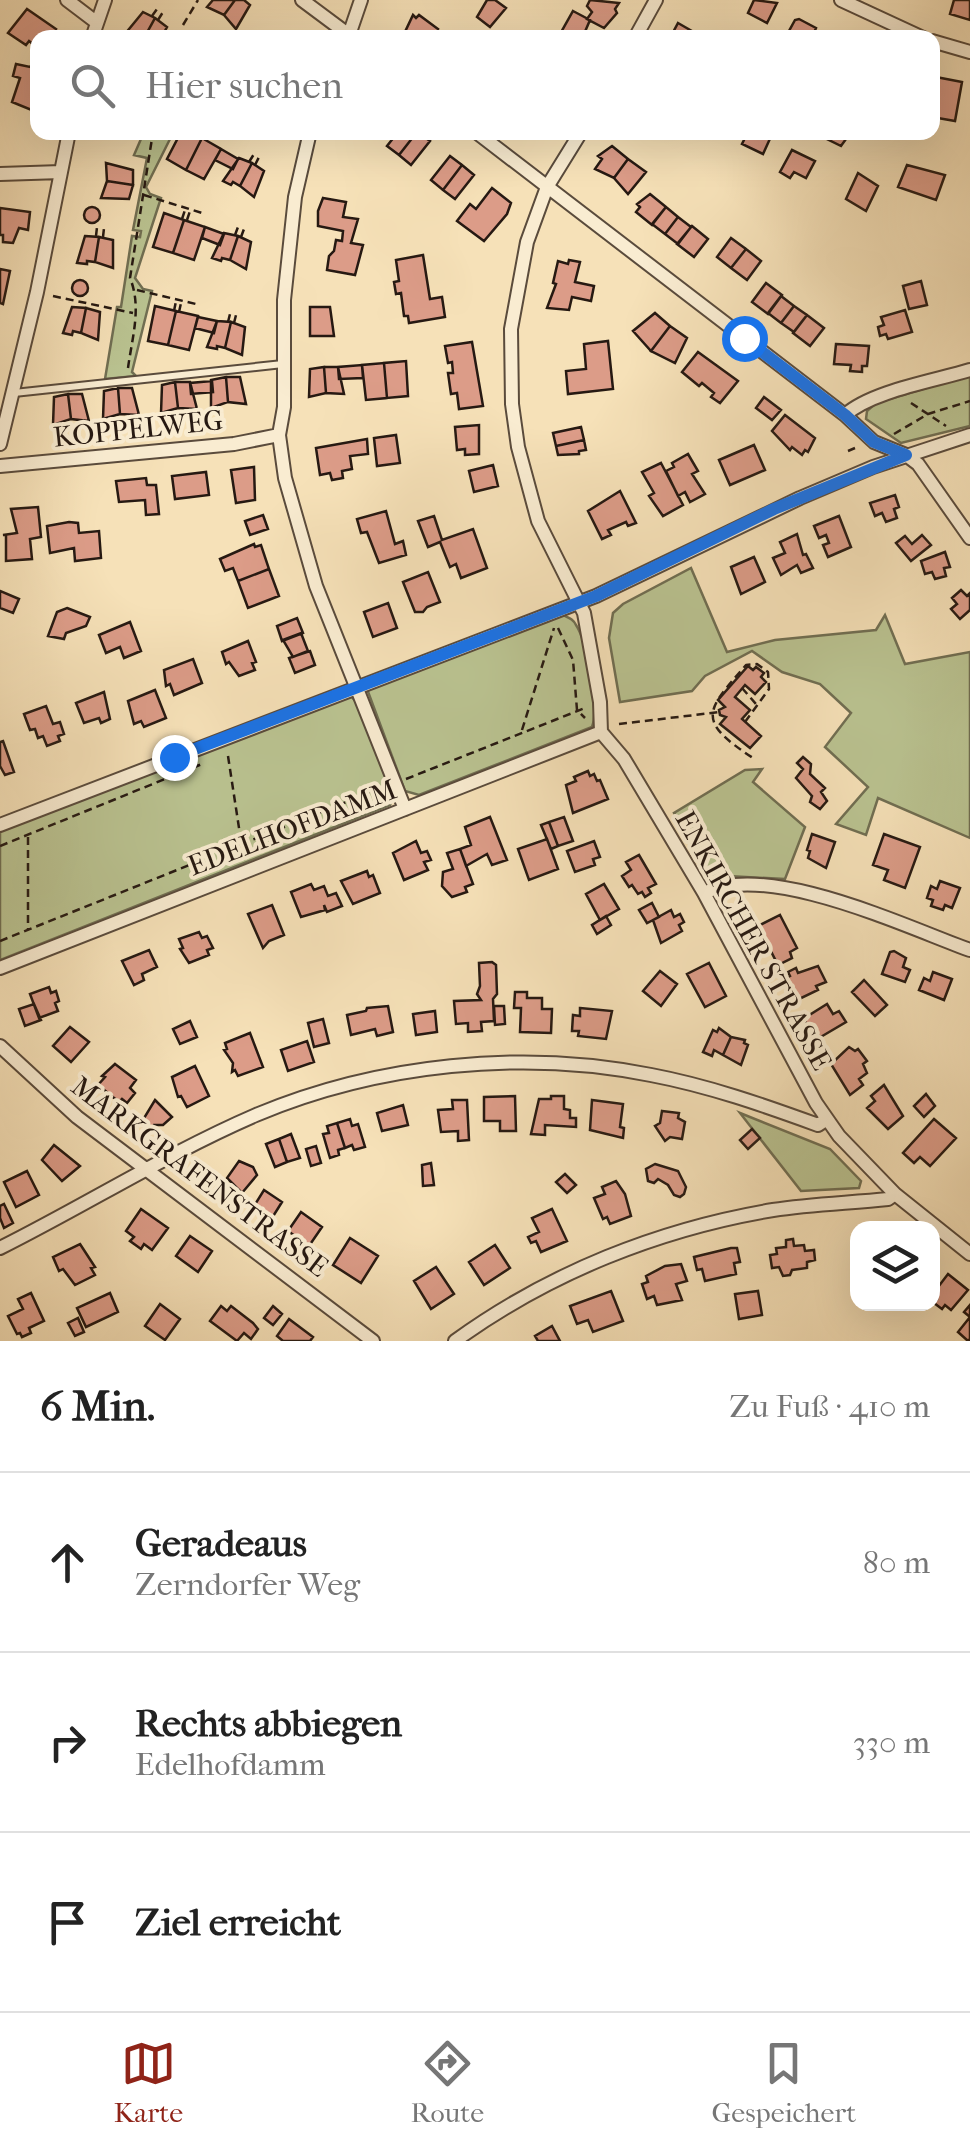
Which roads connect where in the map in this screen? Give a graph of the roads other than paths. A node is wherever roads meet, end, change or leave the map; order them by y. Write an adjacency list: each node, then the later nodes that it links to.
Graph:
1 (67, 0): 7 (street)
2 (104, 0): 7 (street)
3 (302, 0): 9 (street)
4 (361, 0): 10 (street)
5 (656, 0): 11 (street)
6 (841, 0): 12 (street)
7 (96, 22): 8 (street)
8 (94, 30)
9 (342, 30)
10 (352, 30)
11 (640, 30)
12 (906, 30)
13 (940, 43): 14 (street)
14 (970, 52)
15 (67, 140): 19 (street)
16 (308, 140): 22 (street)
17 (486, 140): 21 (street)
18 (576, 140): 21 (street)
19 (60, 172): 20 (street); 24 (street)
20 (0, 174)
21 (548, 187): 25 (street); 32 (street)
22 (283, 364): 24 (lane); 26 (street)
23 (970, 370): 25 (street)
24 (13, 393): 28 (street)
25 (845, 415): 29 (street)
26 (279, 435): 30 (street, KOPPELWEG); 33 (street)
27 (970, 435): 29 (street)
28 (0, 444)
29 (906, 455): 31 (street); 32 (street)
30 (0, 466)
31 (970, 538)
32 (578, 602): 33 (street); 34 (street)
33 (356, 686): 35 (street); 36 (street)
34 (602, 732): 35 (street, EDELHOFDAMM); 37 (street, ENKIRCHER STRASSE)
35 (405, 809): 39 (street, EDELHOFDAMM)
36 (0, 825)
37 (704, 893): 38 (street); 41 (street, ENKIRCHER STRASSE)
38 (970, 950)
39 (0, 968)
40 (0, 1046): 42 (street, MARKGRAFENSTRASSE)
41 (827, 1119): 42 (street); 43 (street, ENKIRCHER STRASSE)
42 (147, 1170): 44 (street); 46 (street, MARKGRAFENSTRASSE)
43 (895, 1194): 45 (street, ENKIRCHER STRASSE); 47 (street)
44 (0, 1248)
45 (970, 1254)
46 (372, 1341)
47 (456, 1341)

